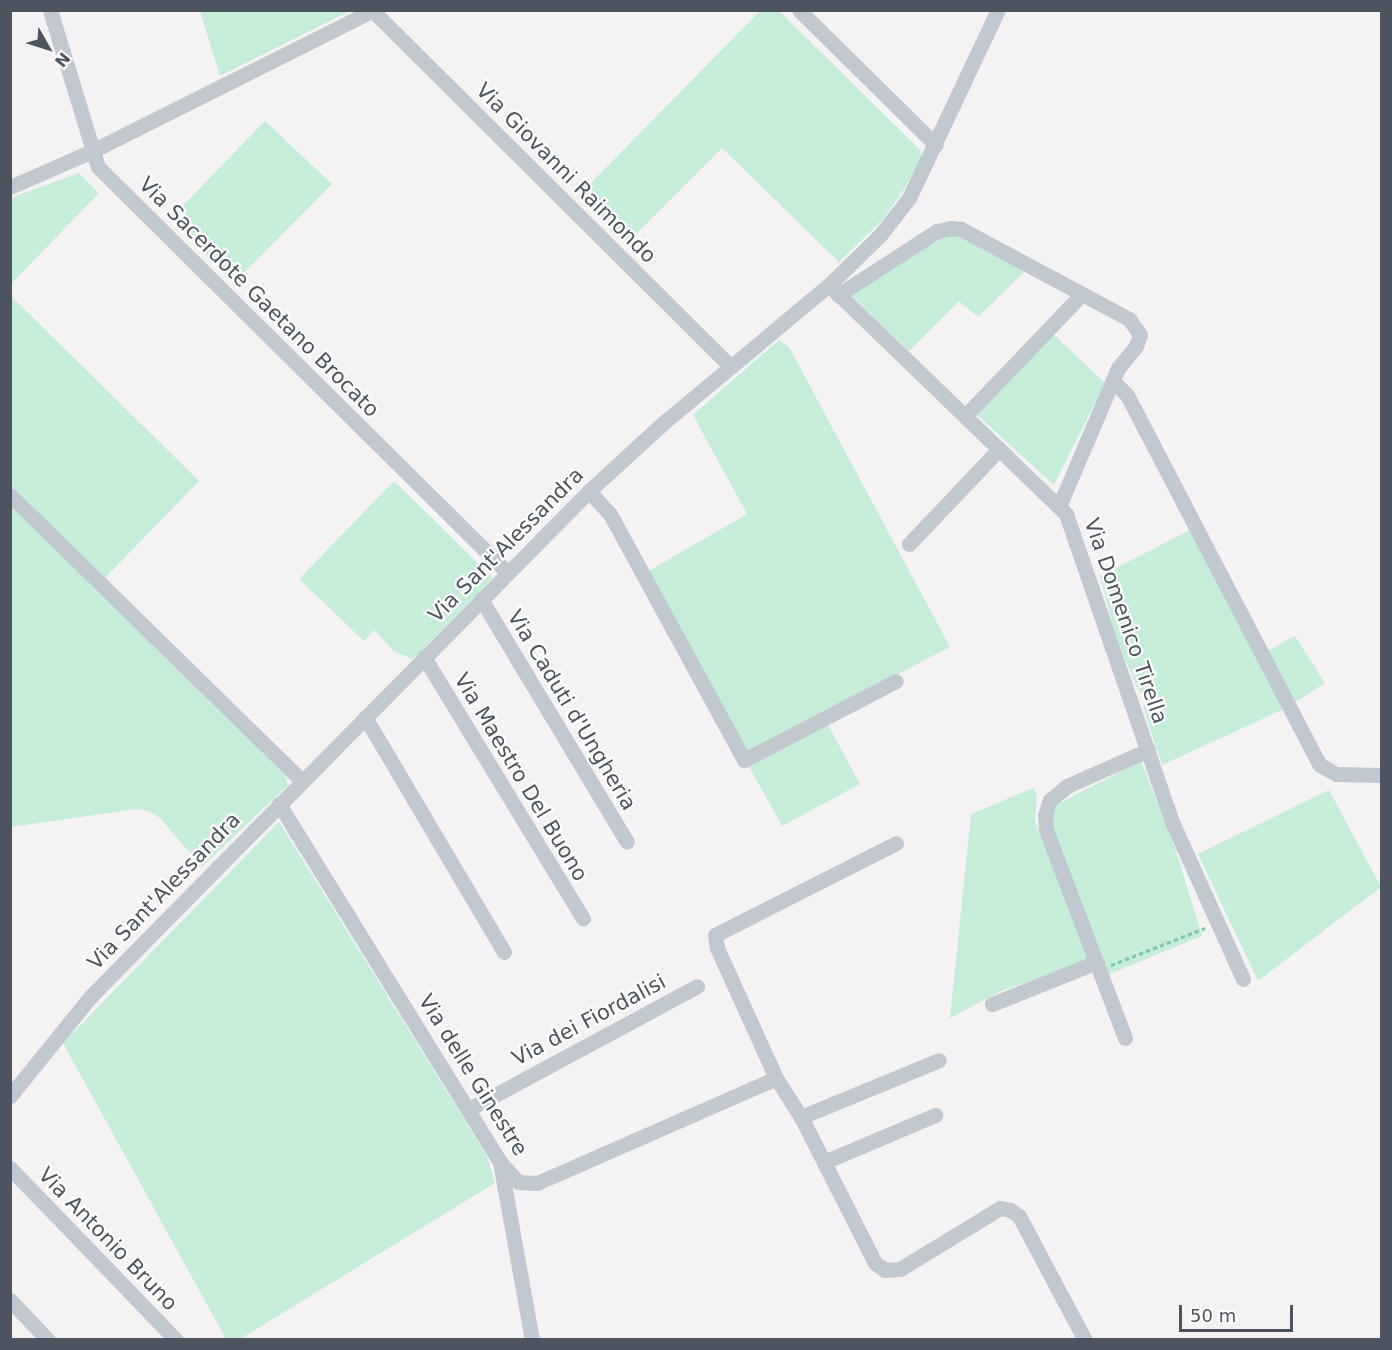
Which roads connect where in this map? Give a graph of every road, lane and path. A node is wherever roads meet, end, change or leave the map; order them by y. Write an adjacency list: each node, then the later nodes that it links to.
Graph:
1 (50, 10): 6 (street, Via Sacerdote Gaetano Brocato)
2 (799, 10): 5 (street)
3 (998, 10): 5 (street, Via Sant'Alessandra)
4 (372, 11): 6 (street); 10 (street, Via Giovanni Raimondo)
5 (936, 145): 8 (street, Via Sant'Alessandra)
6 (92, 151): 7 (street); 18 (street, Via Sacerdote Gaetano Brocato)
7 (10, 187)
8 (833, 290): 9 (street); 10 (street, Via Sant'Alessandra); 12 (street, Via Domenico Tirella)
9 (1082, 294): 11 (street); 12 (street)
10 (730, 366): 14 (street, Via Sant'Alessandra)
11 (1114, 382): 16 (street); 24 (street)
12 (965, 416): 13 (street, Via Domenico Tirella)
13 (999, 449): 16 (street, Via Domenico Tirella); 17 (street)
14 (589, 491): 18 (street, Via Sant'Alessandra); 21 (street)
15 (10, 495): 25 (street)
16 (1059, 506): 23 (street, Via Domenico Tirella)
17 (909, 544)
18 (507, 572): 19 (street, Via Sant'Alessandra)
19 (481, 599): 20 (street, Via Sant'Alessandra); 27 (street, Via Caduti d'Ungheria)
20 (424, 657): 22 (street, Via Sant'Alessandra); 29 (street, Via Maestro Del Buono)
21 (896, 681)
22 (365, 717): 25 (street, Via Sant'Alessandra); 31 (street)
23 (1148, 750): 30 (street, Via Domenico Tirella); 32 (street)
24 (1382, 776)
25 (302, 781): 26 (street, Via Sant'Alessandra)
26 (279, 804): 39 (street, Via Sant'Alessandra); 40 (street, Via delle Ginestre)
27 (627, 842)
28 (896, 843): 38 (street)
29 (583, 919)
30 (1215, 924): 32 (path); 33 (street, Via Domenico Tirella)
31 (504, 952)
32 (1098, 966): 35 (street); 36 (street)
33 (1243, 979)
34 (697, 986): 40 (street, Via dei Fiordalisi)
35 (992, 1005)
36 (1125, 1038)
37 (939, 1060): 42 (street)
38 (776, 1078): 42 (street); 43 (street, Via delle Ginestre)
39 (10, 1096)
40 (469, 1109): 43 (street, Via delle Ginestre)
41 (934, 1115): 44 (street)
42 (801, 1117): 44 (street)
43 (500, 1162): 49 (street)
44 (824, 1162): 50 (street)
45 (10, 1168): 48 (street, Via Antonio Bruno)
46 (10, 1300): 47 (street)
47 (48, 1340)
48 (176, 1340)
49 (532, 1340)
50 (1086, 1340)

